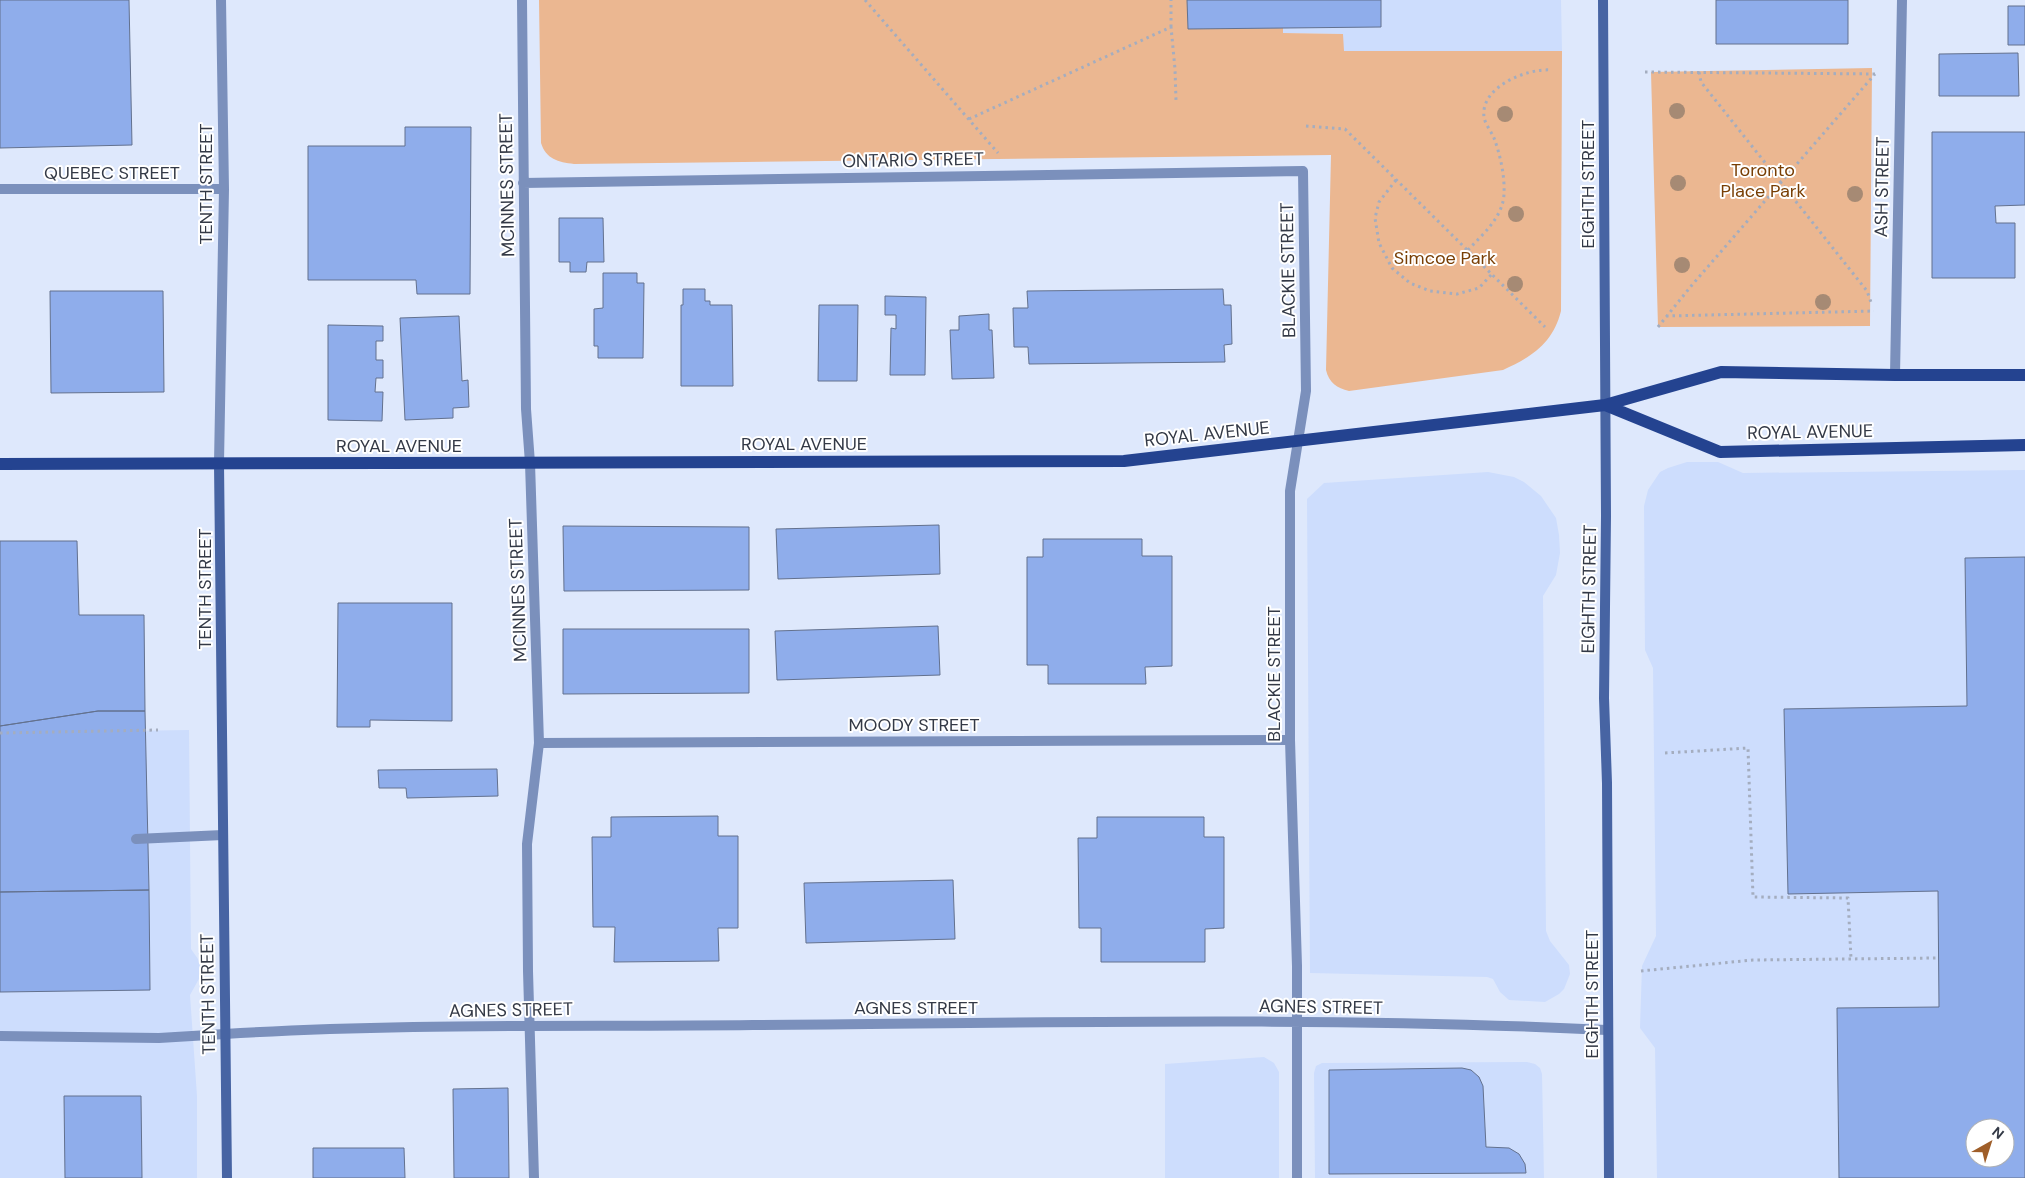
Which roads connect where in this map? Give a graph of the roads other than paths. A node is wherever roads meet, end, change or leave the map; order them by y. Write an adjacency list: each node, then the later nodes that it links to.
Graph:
1 (221, 0): 8 (street, TENTH STREET)
2 (522, 0): 6 (street, MCINNES STREET)
3 (1603, 0): 11 (street, EIGHTH STREET)
4 (1902, 0): 9 (street, ASH STREET)
5 (1302, 171): 6 (street, ONTARIO STREET); 12 (street, BLACKIE STREET)
6 (523, 183): 15 (street, MCINNES STREET)
7 (0, 189): 8 (street, QUEBEC STREET)
8 (224, 189): 14 (street, TENTH STREET)
9 (1894, 375): 10 (main road, ROYAL AVENUE); 11 (main road, ROYAL AVENUE)
10 (2025, 375)
11 (1606, 405): 12 (main road, ROYAL AVENUE); 13 (main road, ROYAL AVENUE); 23 (street, EIGHTH STREET)
12 (1296, 442): 15 (main road, ROYAL AVENUE); 17 (street, BLACKIE STREET)
13 (2025, 445)
14 (219, 463): 15 (main road, ROYAL AVENUE); 16 (main road, ROYAL AVENUE); 19 (street, TENTH STREET)
15 (530, 463): 18 (street, MCINNES STREET)
16 (0, 464)
17 (1290, 740): 18 (street, MOODY STREET); 21 (street, BLACKIE STREET)
18 (539, 744): 22 (street, MCINNES STREET)
19 (223, 835): 20 (street); 24 (street, TENTH STREET)
20 (136, 840)
21 (1296, 1022): 22 (street, AGNES STREET); 23 (street, AGNES STREET); 28 (street, BLACKIE STREET)
22 (529, 1025): 24 (street, AGNES STREET); 27 (street, MCINNES STREET)
23 (1607, 1030): 29 (street, EIGHTH STREET)
24 (225, 1034): 25 (street, AGNES STREET); 26 (street, TENTH STREET)
25 (0, 1036)
26 (226, 1178)
27 (534, 1178)
28 (1297, 1178)
29 (1609, 1178)

